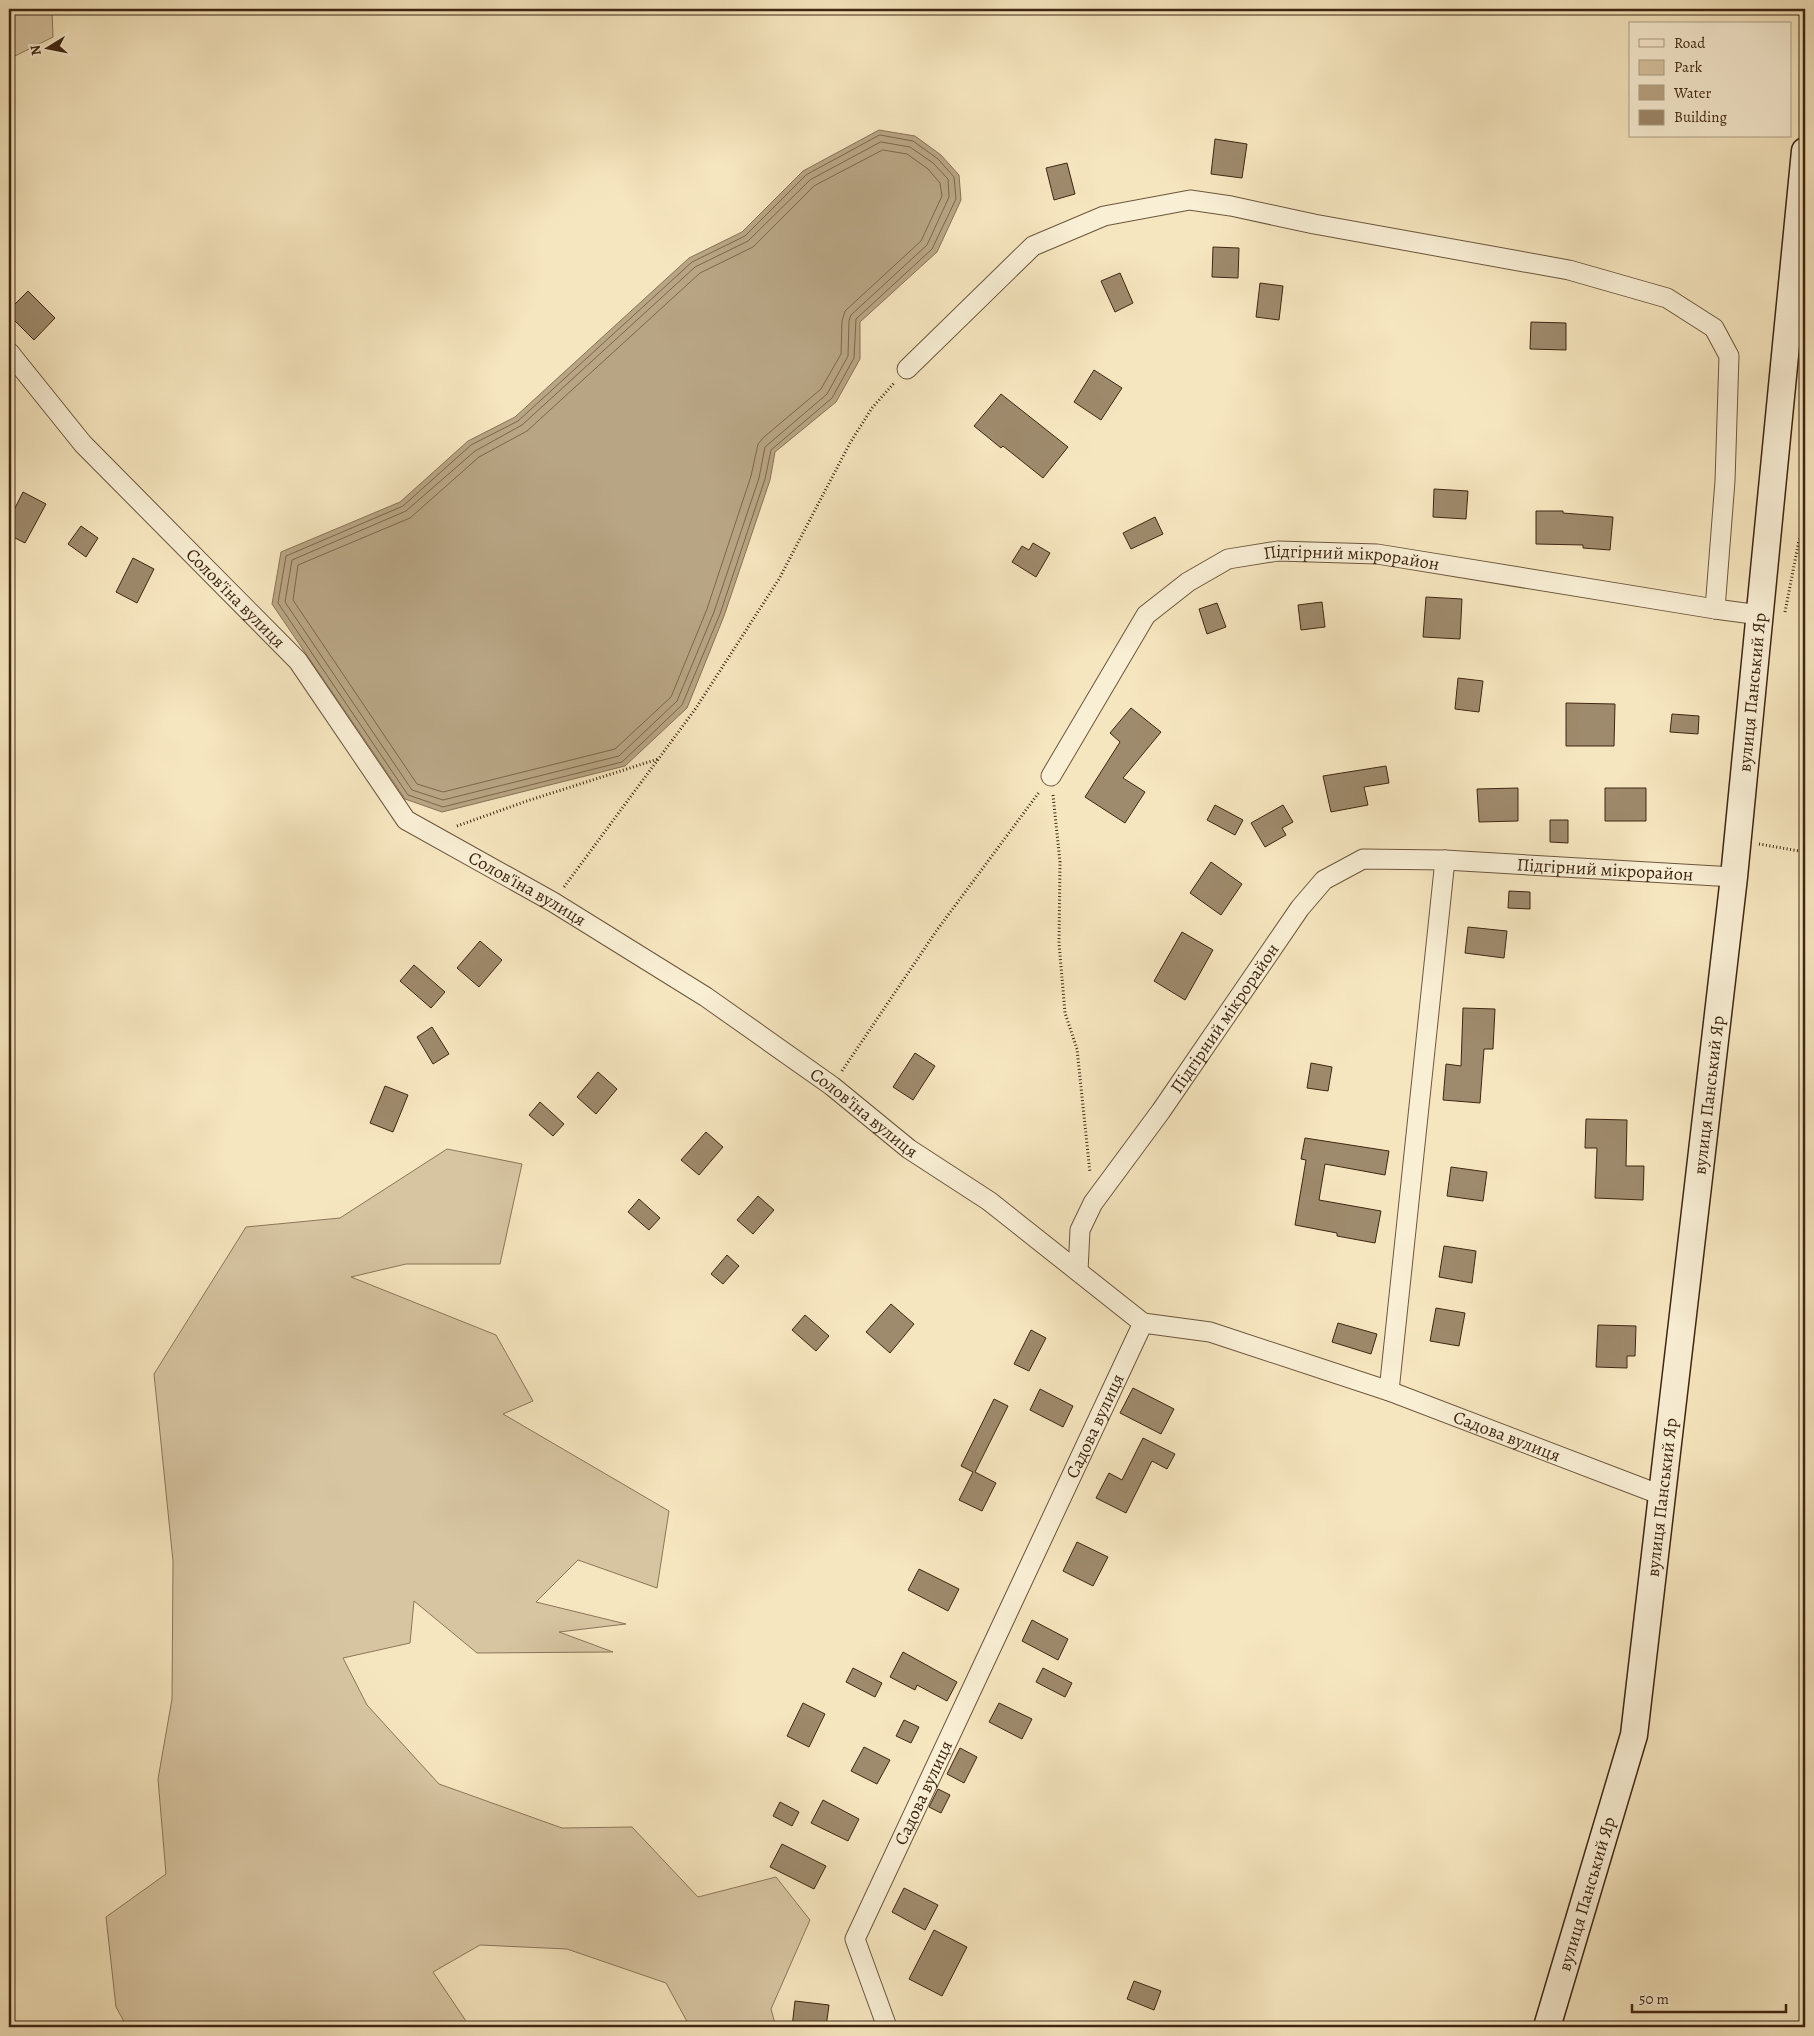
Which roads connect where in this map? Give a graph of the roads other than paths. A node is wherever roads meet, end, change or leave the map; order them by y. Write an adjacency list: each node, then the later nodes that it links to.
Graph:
1 (1805, 151): 5 (street, вулиця Панський Яр)
2 (9, 352): 9 (street, Солов'їна вулиця)
3 (907, 369): 4 (street)
4 (1715, 609): 5 (street, Підгірний мікрорайон); 6 (street, Підгірний мікрорайон)
5 (1760, 614): 8 (street, вулиця Панський Яр)
6 (1051, 776)
7 (1445, 860): 8 (street, Підгірний мікрорайон); 9 (street, Підгірний мікрорайон); 11 (street)
8 (1734, 877): 12 (street, вулиця Панський Яр)
9 (1078, 1271): 10 (street, Солов'їна вулиця)
10 (1143, 1324): 11 (street, Садова вулиця); 13 (street, Садова вулиця)
11 (1389, 1391): 12 (street, Садова вулиця)
12 (1661, 1496): 14 (street, вулиця Панський Яр)
13 (886, 2027)
14 (1547, 2027)

